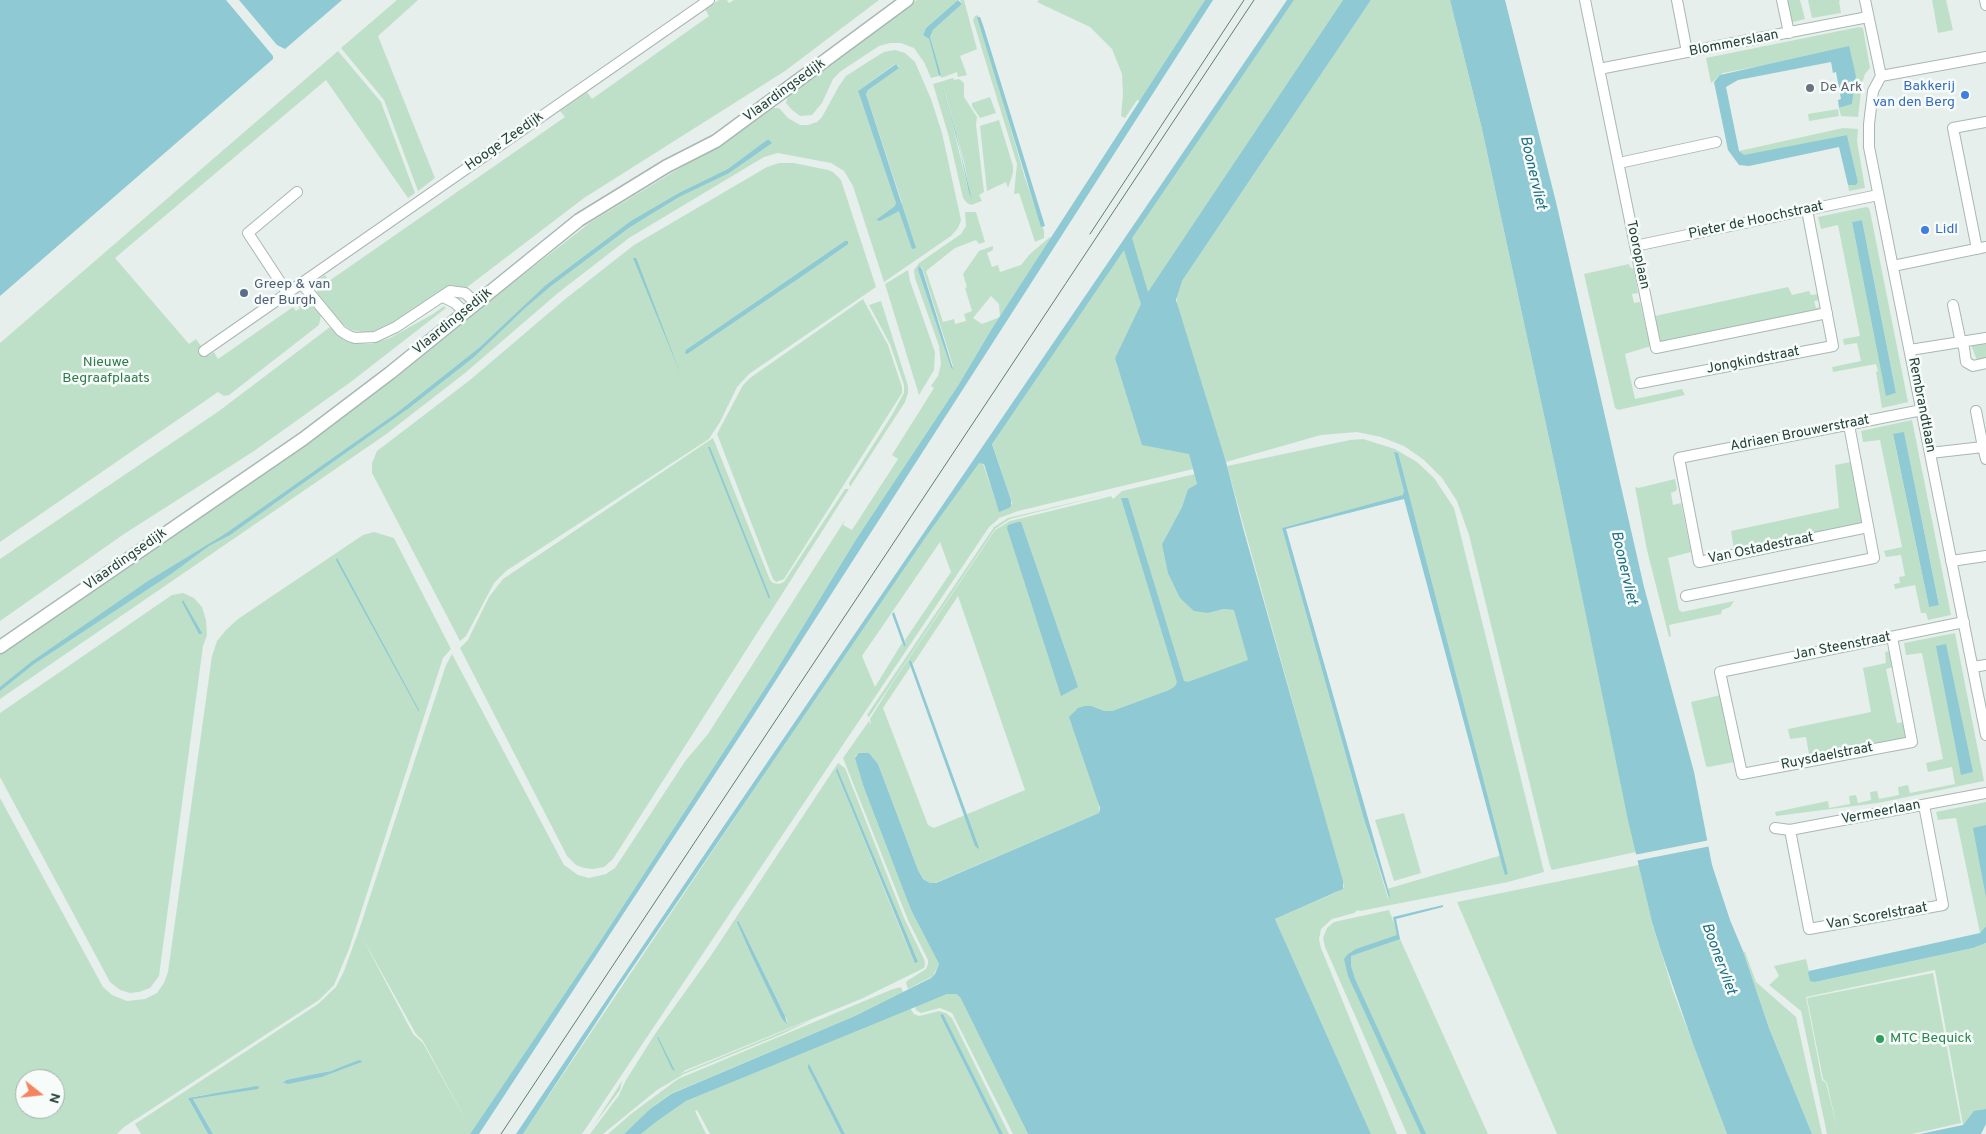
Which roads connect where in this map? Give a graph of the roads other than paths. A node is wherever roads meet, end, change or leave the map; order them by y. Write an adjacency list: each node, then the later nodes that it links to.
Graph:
1 (708, 0): 24 (street, Hooge Zeedijk)
2 (907, 0): 27 (street, Vlaardingsedijk)
3 (1585, 0): 13 (street, Tooroplaan)
4 (1677, 0): 11 (street)
5 (1782, 0): 10 (street)
6 (1865, 0): 9 (street)
7 (1985, 0): 8 (street)
8 (1986, 5)
9 (1868, 17): 10 (street, Blommerslaan); 14 (street)
10 (1789, 33): 11 (street, Blommerslaan)
11 (1688, 52): 13 (street, Blommerslaan)
12 (1986, 57): 14 (street)
13 (1599, 69): 17 (street, Tooroplaan)
14 (1881, 76): 19 (street, Rembrandtlaan)
15 (1986, 122): 22 (street)
16 (1716, 142): 17 (street)
17 (1618, 163): 21 (street, Tooroplaan)
18 (297, 192): 25 (street)
19 (1878, 195): 20 (street, Pieter de Hoochstraat); 23 (street, Rembrandtlaan)
20 (1806, 210): 21 (street, Pieter de Hoochstraat); 30 (street, Jongkindstraat)
21 (1635, 246): 30 (street, Tooroplaan)
22 (1981, 248): 23 (street)
23 (1893, 266): 33 (street, Rembrandtlaan)
24 (302, 284): 25 (street, Hooge Zeedijk); 26 (street)
25 (288, 294): 34 (street, Hooge Zeedijk)
26 (443, 297): 27 (street); 29 (street)
27 (476, 304): 29 (street, Vlaardingsedijk)
28 (1953, 305): 32 (street)
29 (465, 313): 50 (street, Vlaardingsedijk)
30 (1827, 314): 36 (street, Jongkindstraat)
31 (1986, 338): 32 (street)
32 (1962, 342): 33 (street); 35 (street)
33 (1910, 350): 37 (street, Rembrandtlaan)
34 (204, 351)
35 (1986, 363)
36 (1640, 383)
37 (1922, 410): 39 (street, Adriaen Brouwerstraat); 41 (street, Rembrandtlaan)
38 (1976, 411): 40 (street)
39 (1849, 425): 42 (street, Adriaen Brouwerstraat); 44 (street)
40 (1984, 447): 41 (street); 43 (street)
41 (1930, 453): 46 (street, Rembrandtlaan)
42 (1679, 458): 44 (street, Van Ostadestraat)
43 (1986, 459)
44 (1868, 527): 47 (street)
45 (1986, 556): 46 (street)
46 (1951, 561): 48 (street, Rembrandtlaan)
47 (1686, 596)
48 (1964, 622): 49 (street, Jan Steenstraat); 52 (street, Rembrandtlaan)
49 (1892, 638): 53 (street, Jan Steenstraat); 53 (street, Ruysdaelstraat)
50 (0, 647)
51 (1986, 665): 52 (street)
52 (1973, 667): 54 (street, Rembrandtlaan)
53 (1720, 672)
54 (1986, 735)
55 (1986, 793): 56 (street, Vermeerlaan)
56 (1924, 805): 58 (street, Vermeerlaan); 58 (street, Van Scorelstraat)
57 (1775, 828): 58 (street, Vermeerlaan)
58 (1790, 830)

